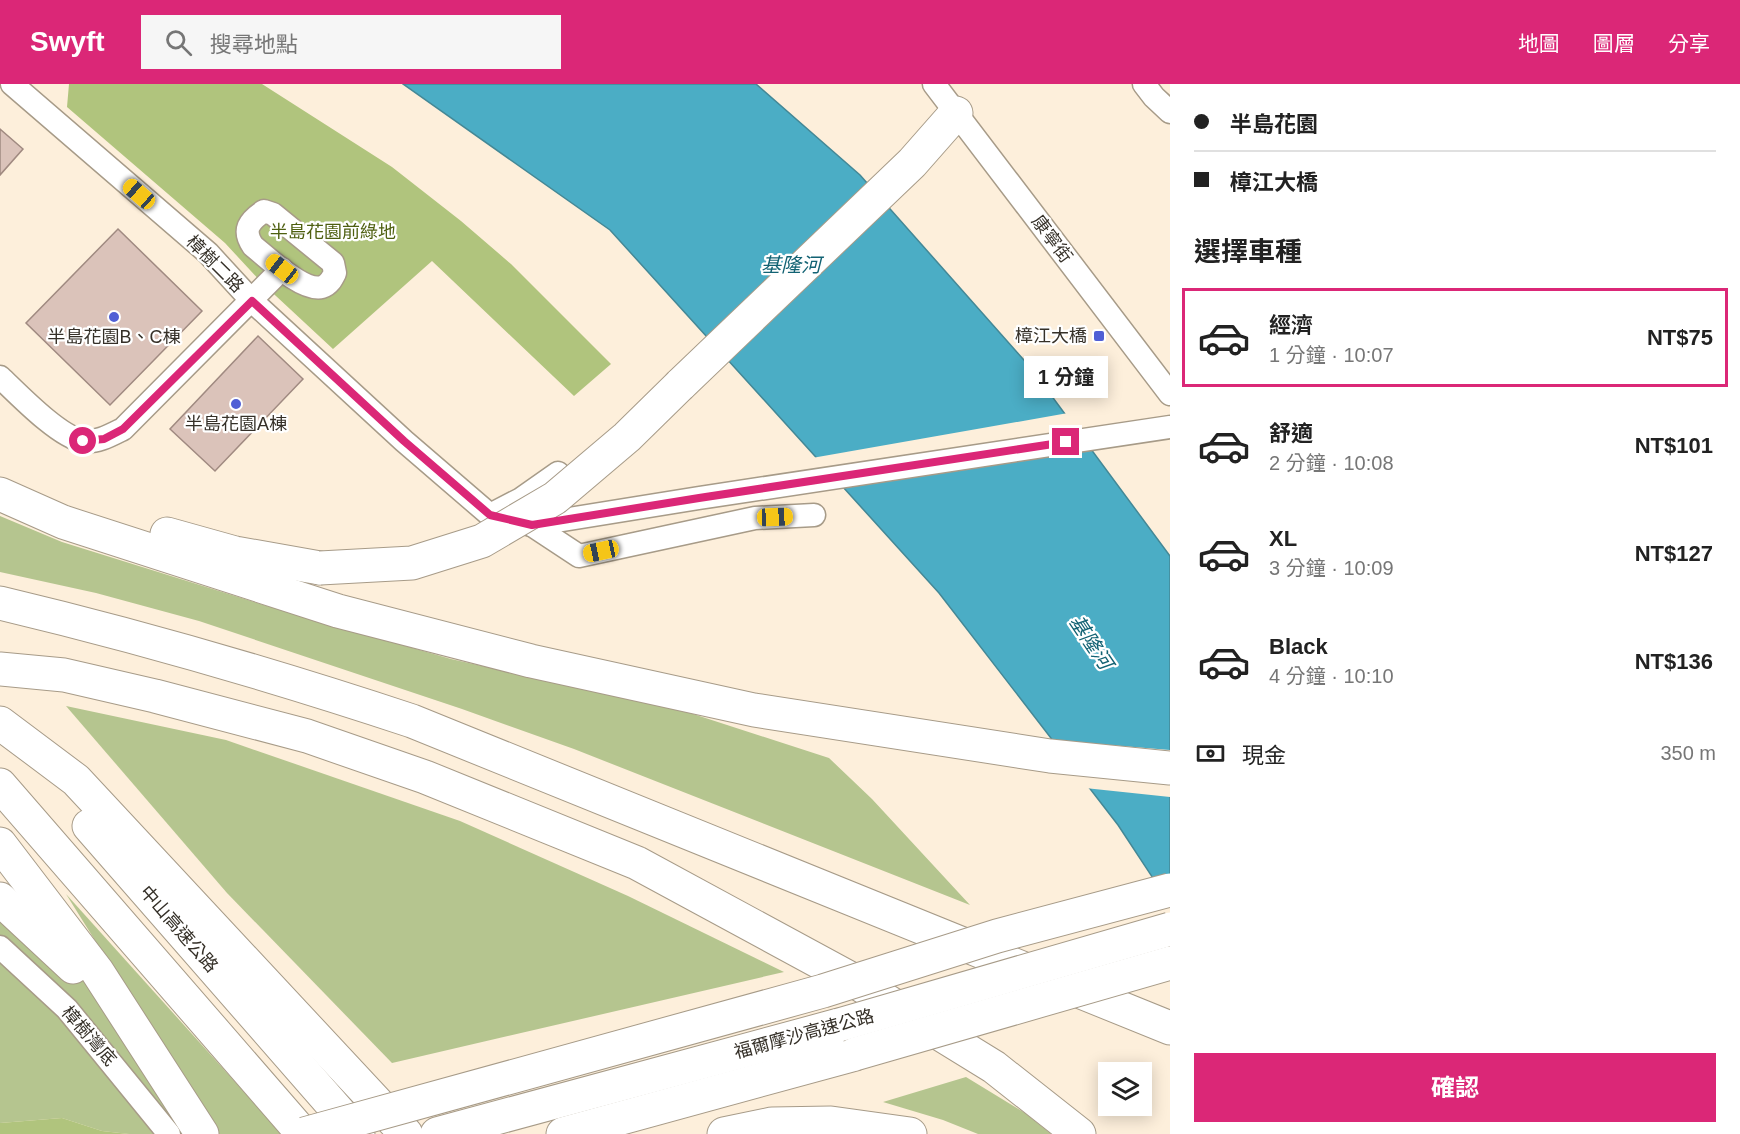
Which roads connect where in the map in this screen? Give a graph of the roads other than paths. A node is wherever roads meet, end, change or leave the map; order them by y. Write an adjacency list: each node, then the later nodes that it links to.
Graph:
1 (12, 84): 7 (street, 樟樹二路)
2 (933, 84): 5 (street, 康寧街)
3 (1144, 84): 4 (street)
4 (1170, 112)
5 (956, 113): 9 (street, 康寧街); 15 (highway, bridge)
6 (282, 269): 7 (street)
7 (252, 301): 8 (street); 13 (street, 樟樹二路)
8 (0, 377)
9 (1170, 394)
10 (1164, 428): 16 (street, 樟樹二路)
11 (558, 473): 13 (street)
12 (0, 494): 15 (highway)
13 (490, 515): 16 (street, 樟樹二路)
14 (814, 515): 16 (street)
15 (63, 522): 20 (highway)
16 (532, 525)
17 (0, 603): 28 (highway, bridge)
18 (0, 669): 39 (highway)
19 (0, 723): 33 (highway, 中山高速公路); 34 (highway)
20 (1170, 768)
21 (0, 785): 32 (highway)
22 (0, 844): 29 (highway)
23 (1170, 890): 32 (highway, bridge)
24 (0, 899): 29 (highway)
25 (1170, 929): 35 (highway, 福爾摩沙高速公路, bridge)
26 (0, 947): 30 (street, 樟樹灣底)
27 (1170, 963): 36 (highway, 福爾摩沙高速公路, bridge)
28 (1170, 1028)
29 (174, 1090): 31 (highway)
30 (169, 1134)
31 (202, 1134)
32 (303, 1134)
33 (358, 1134)
34 (406, 1134)
35 (437, 1134)
36 (563, 1134)
37 (724, 1134): 38 (highway)
38 (910, 1134)
39 (1078, 1134)

